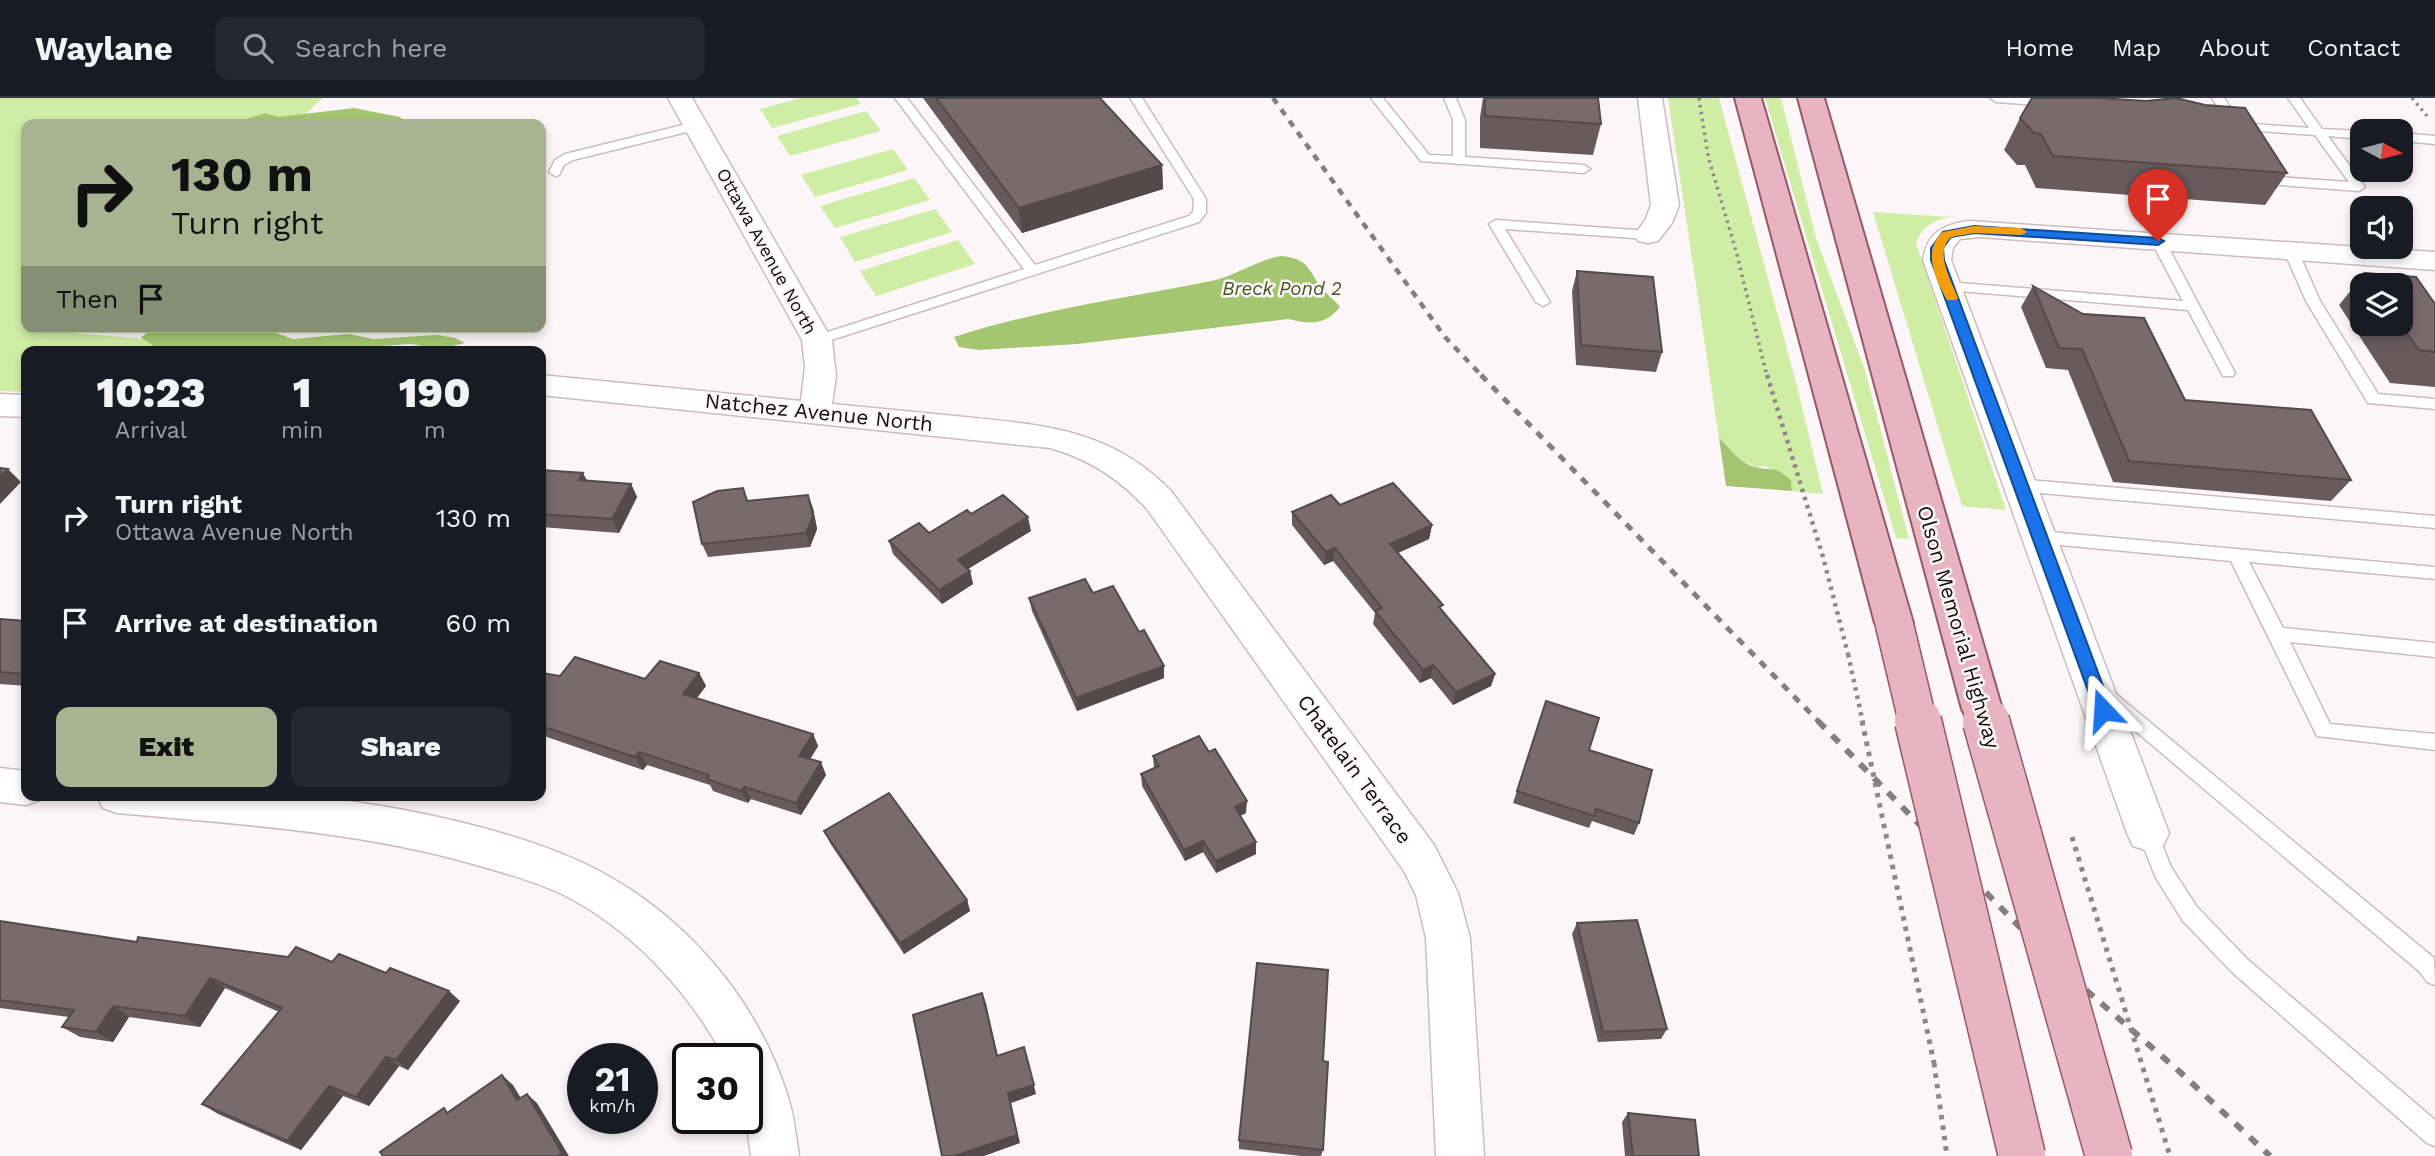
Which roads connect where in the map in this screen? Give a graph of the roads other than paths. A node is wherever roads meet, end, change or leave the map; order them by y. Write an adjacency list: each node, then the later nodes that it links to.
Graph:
1 (680, 98): 13 (street, Ottawa Avenue North)
2 (901, 98): 27 (lane)
3 (1136, 98): 27 (lane)
4 (1377, 98): 19 (lane)
5 (1450, 98): 19 (lane)
6 (1650, 98): 23 (street)
7 (1748, 98): 56 (main road, bridge)
8 (1811, 98): 57 (main road, Olson Memorial Highway, bridge)
9 (1996, 98): 12 (lane)
10 (2218, 98): 14 (lane)
11 (2294, 98): 14 (lane)
12 (2065, 103)
13 (695, 125): 21 (lane); 31 (street, Ottawa Avenue North)
14 (2319, 132): 15 (lane); 18 (lane)
15 (2350, 134)
16 (2413, 139): 17 (lane)
17 (2435, 140)
18 (2258, 159)
19 (1459, 160): 20 (lane)
20 (1584, 169)
21 (555, 173)
22 (1947, 234): 24 (street); 28 (street)
23 (1648, 235): 29 (lane)
24 (2158, 241): 25 (street); 30 (lane)
25 (2291, 251): 26 (street); 34 (lane)
26 (2435, 261)
27 (1033, 272): 31 (lane)
28 (1947, 286): 30 (lane); 39 (street)
29 (1543, 302)
30 (2192, 306): 32 (lane)
31 (817, 340): 37 (street, Ottawa Avenue North)
32 (2228, 373)
33 (546, 385): 37 (street, Natchez Avenue North)
34 (2435, 404)
35 (0, 405): 36 (street)
36 (21, 406)
37 (814, 412): 38 (street, Natchez Avenue North)
38 (1095, 451): 55 (street, Chatelain Terrace)
39 (2019, 485): 40 (lane); 41 (street)
40 (2435, 522)
41 (2039, 537): 42 (lane); 46 (street)
42 (2237, 555): 43 (lane); 44 (lane)
43 (2435, 573)
44 (2277, 634): 45 (lane); 47 (lane)
45 (2435, 650)
46 (2094, 686): 51 (street); 52 (lane)
47 (2435, 743)
48 (0, 785): 49 (street)
49 (21, 787)
50 (176, 801): 54 (street)
51 (2148, 833): 53 (lane)
52 (2435, 975)
53 (2435, 1135)
54 (775, 1156)
55 (1460, 1156)
56 (2022, 1156)
57 (2109, 1156)

